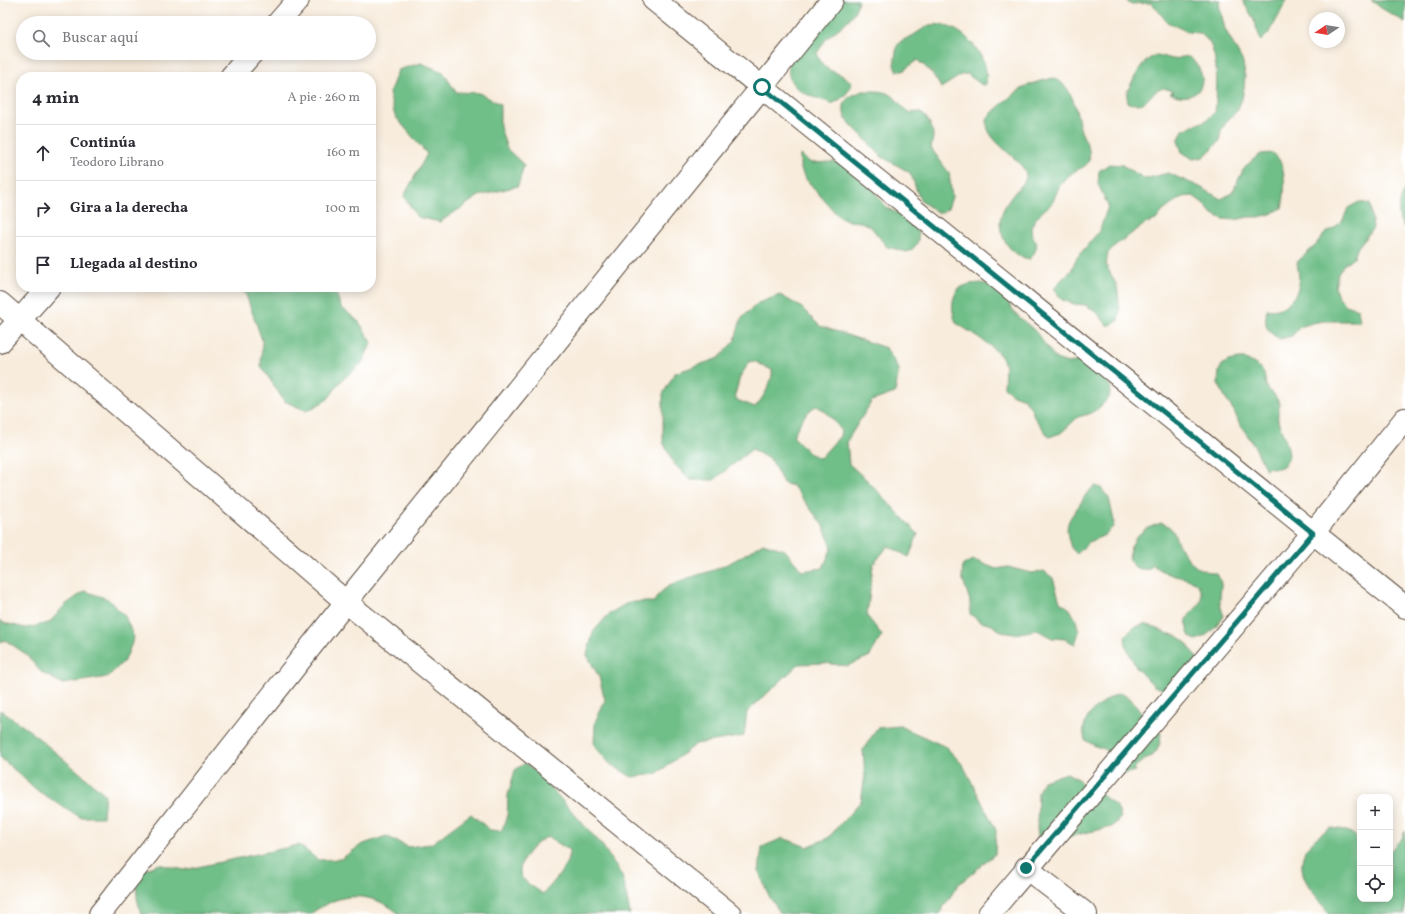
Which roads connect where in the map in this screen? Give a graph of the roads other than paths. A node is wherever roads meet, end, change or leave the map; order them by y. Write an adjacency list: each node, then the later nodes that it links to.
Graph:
1 (298, 0): 4 (street)
2 (654, 0): 7 (street)
3 (832, 0): 7 (street)
4 (284, 16)
5 (246, 60): 6 (street)
6 (235, 72)
7 (762, 87): 13 (street); 14 (street)
8 (45, 292): 10 (street)
9 (0, 303): 10 (street)
10 (20, 320): 11 (street); 14 (street)
11 (0, 342)
12 (1405, 419): 13 (street)
13 (1313, 533): 15 (street); 16 (street)
14 (346, 602): 17 (street); 18 (street)
15 (1405, 607)
16 (1026, 868): 19 (street); 20 (street)
17 (100, 914)
18 (730, 914)
19 (989, 914)
20 (1086, 914)

